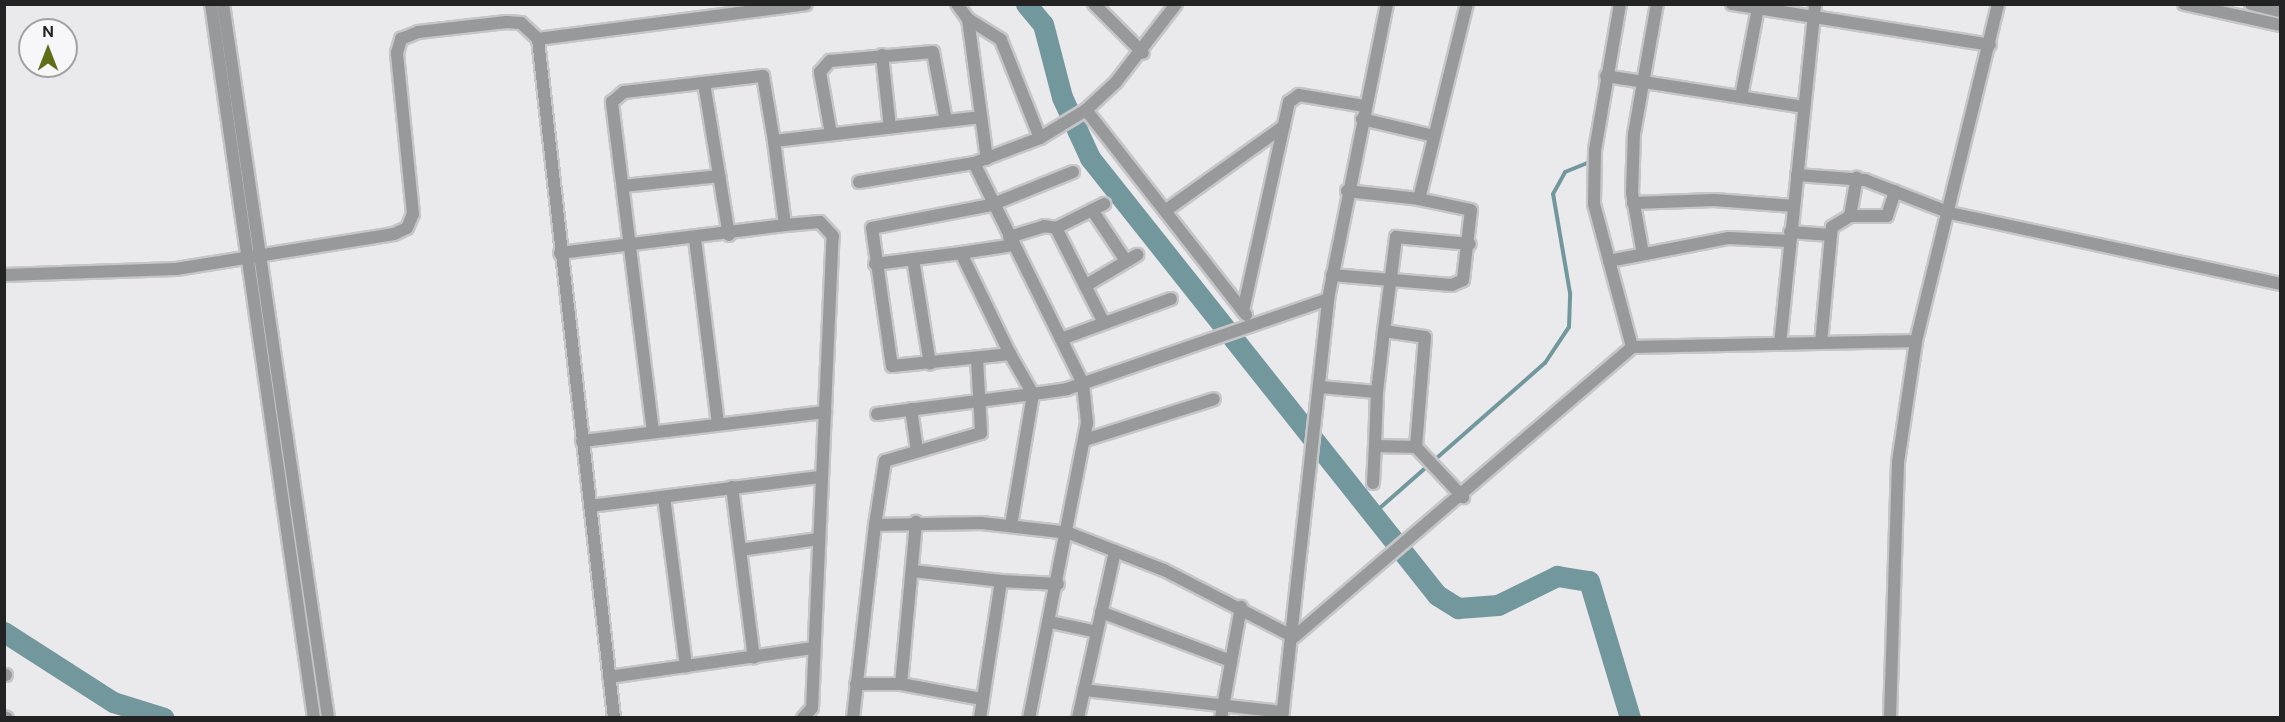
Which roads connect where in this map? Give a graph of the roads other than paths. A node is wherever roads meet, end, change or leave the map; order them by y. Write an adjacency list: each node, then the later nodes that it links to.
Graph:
1 (211, 4): 72 (street)
2 (223, 4): 69 (street)
3 (807, 4): 20 (street)
4 (957, 4): 18 (street)
5 (1094, 4): 22 (street)
6 (1176, 4): 22 (street)
7 (1387, 4): 28 (street)
8 (1467, 4): 38 (street)
9 (1620, 4): 24 (street)
10 (1657, 4): 25 (street)
11 (1732, 4): 15 (street)
12 (1998, 4): 21 (street)
13 (2184, 4): 19 (street)
14 (2251, 4): 16 (street)
15 (1758, 8): 17 (street); 27 (street)
16 (2275, 8): 19 (street)
17 (1814, 10): 21 (street); 29 (street)
18 (968, 19): 31 (street); 37 (street)
19 (2274, 23)
20 (538, 39): 68 (street); 69 (street)
21 (1990, 45): 57 (street)
22 (1143, 52): 30 (street)
23 (882, 55): 33 (street); 35 (street); 36 (street)
24 (1606, 76): 25 (street); 74 (street)
25 (1642, 82): 27 (street); 51 (street)
26 (704, 83): 39 (street); 44 (street); 47 (street)
27 (1741, 97): 29 (street)
28 (1365, 106): 32 (street); 34 (street)
29 (1804, 107): 43 (street)
30 (1082, 114): 37 (street); 56 (street)
31 (980, 117): 33 (street); 40 (street)
32 (1362, 119): 38 (street); 49 (street)
33 (946, 121): 35 (street)
34 (1284, 126): 56 (street); 83 (street)
35 (890, 128): 36 (street)
36 (831, 134): 39 (street)
37 (1044, 136): 40 (street)
38 (1434, 136): 50 (street)
39 (774, 141): 59 (street)
40 (987, 159): 41 (street)
41 (974, 163): 46 (street); 53 (street)
42 (1072, 172): 53 (street)
43 (1797, 175): 45 (street); 54 (street)
44 (719, 176): 47 (street); 61 (street)
45 (1857, 178): 48 (street); 58 (street)
46 (859, 182)
47 (623, 186): 67 (street)
48 (1896, 190): 57 (street); 58 (street)
49 (1347, 191): 50 (street); 77 (street)
50 (1419, 199): 66 (street)
51 (1634, 203): 54 (street); 71 (street)
52 (1104, 204): 55 (street)
53 (991, 205): 65 (street); 75 (street)
54 (1794, 206): 63 (street)
55 (1092, 210): 60 (street); 80 (street)
56 (1165, 211): 83 (street)
57 (1950, 213): 79 (street); 88 (street)
58 (1850, 216): 62 (street)
59 (785, 225): 61 (street); 102 (street)
60 (1056, 228): 65 (street); 80 (street)
61 (729, 235): 64 (street)
62 (1830, 235): 63 (street); 89 (street)
63 (1790, 236): 71 (street); 90 (street)
64 (695, 239): 67 (street); 104 (street)
65 (1012, 241): 70 (street); 87 (street)
66 (1470, 244): 78 (street); 78 (street)
67 (631, 245): 68 (street); 105 (street)
68 (560, 253): 107 (street)
69 (263, 254): 72 (street); 144 (street)
70 (961, 254): 73 (street); 92 (street)
71 (1643, 254): 74 (street)
72 (249, 255): 76 (street); 143 (street)
73 (913, 259): 75 (street); 94 (street)
74 (1609, 261): 91 (street)
75 (875, 264): 94 (street)
76 (4, 275)
77 (1332, 275): 78 (street); 82 (street)
78 (1390, 280): 86 (street)
79 (2280, 284)
80 (1085, 286): 84 (street)
81 (1171, 299): 84 (street)
82 (1328, 299): 85 (street); 96 (street)
83 (1243, 310): 85 (street)
84 (1104, 323): 87 (street)
85 (1254, 325): 95 (street)
86 (1384, 331): 97 (street); 110 (street)
87 (1061, 339): 95 (street)
88 (1916, 341): 89 (street); 151 (street)
89 (1821, 343): 90 (street)
90 (1780, 344): 91 (street)
91 (1632, 347): 115 (street)
92 (1010, 354): 93 (street); 98 (street)
93 (977, 358): 94 (street); 100 (street)
94 (930, 364)
95 (1083, 384): 98 (street); 106 (street)
96 (1320, 387): 97 (street); 131 (street)
97 (1377, 392): 108 (street)
98 (1033, 394): 100 (street); 119 (street)
99 (1214, 399): 106 (street)
100 (980, 401): 101 (street); 109 (street)
101 (911, 409): 103 (street); 109 (street)
102 (825, 412): 104 (street); 111 (street)
103 (878, 414)
104 (718, 424): 105 (street)
105 (652, 432): 107 (street)
106 (1085, 440): 120 (street)
107 (582, 441): 116 (street)
108 (1375, 446): 110 (street); 112 (street)
109 (917, 450): 118 (street)
110 (1420, 451): 115 (street)
111 (821, 477): 113 (street); 121 (street)
112 (1373, 483)
113 (732, 488): 114 (street); 122 (street)
114 (664, 497): 116 (street); 135 (street)
115 (1463, 497): 131 (street)
116 (590, 506): 136 (street)
117 (916, 522): 118 (street); 119 (street); 124 (street)
118 (875, 525): 137 (street)
119 (1011, 525): 120 (street)
120 (1069, 533): 123 (street); 126 (street)
121 (818, 539): 122 (street); 132 (street)
122 (740, 550): 133 (street)
123 (1115, 551): 127 (street); 128 (street)
124 (913, 571): 125 (street); 138 (street)
125 (1001, 581): 126 (street); 140 (street)
126 (1058, 584): 129 (street)
127 (1240, 607): 131 (street); 134 (street)
128 (1101, 612): 130 (street); 134 (street)
129 (1050, 622): 130 (street); 149 (street)
130 (1097, 632): 139 (street)
131 (1294, 638): 142 (street)
132 (812, 648): 133 (street); 146 (street)
133 (754, 658): 135 (street)
134 (1231, 661): 141 (street)
135 (686, 667): 136 (street)
136 (609, 677): 145 (street)
137 (856, 684): 138 (street); 147 (street)
138 (901, 684): 140 (street)
139 (1084, 690): 141 (street); 150 (street)
140 (981, 699): 148 (street)
141 (1222, 711): 142 (street)
142 (1283, 715)
143 (314, 717)
144 (328, 717)
145 (614, 717)
146 (803, 717)
147 (853, 717)
148 (980, 717)
149 (1029, 717)
150 (1078, 717)
151 (1890, 717)

